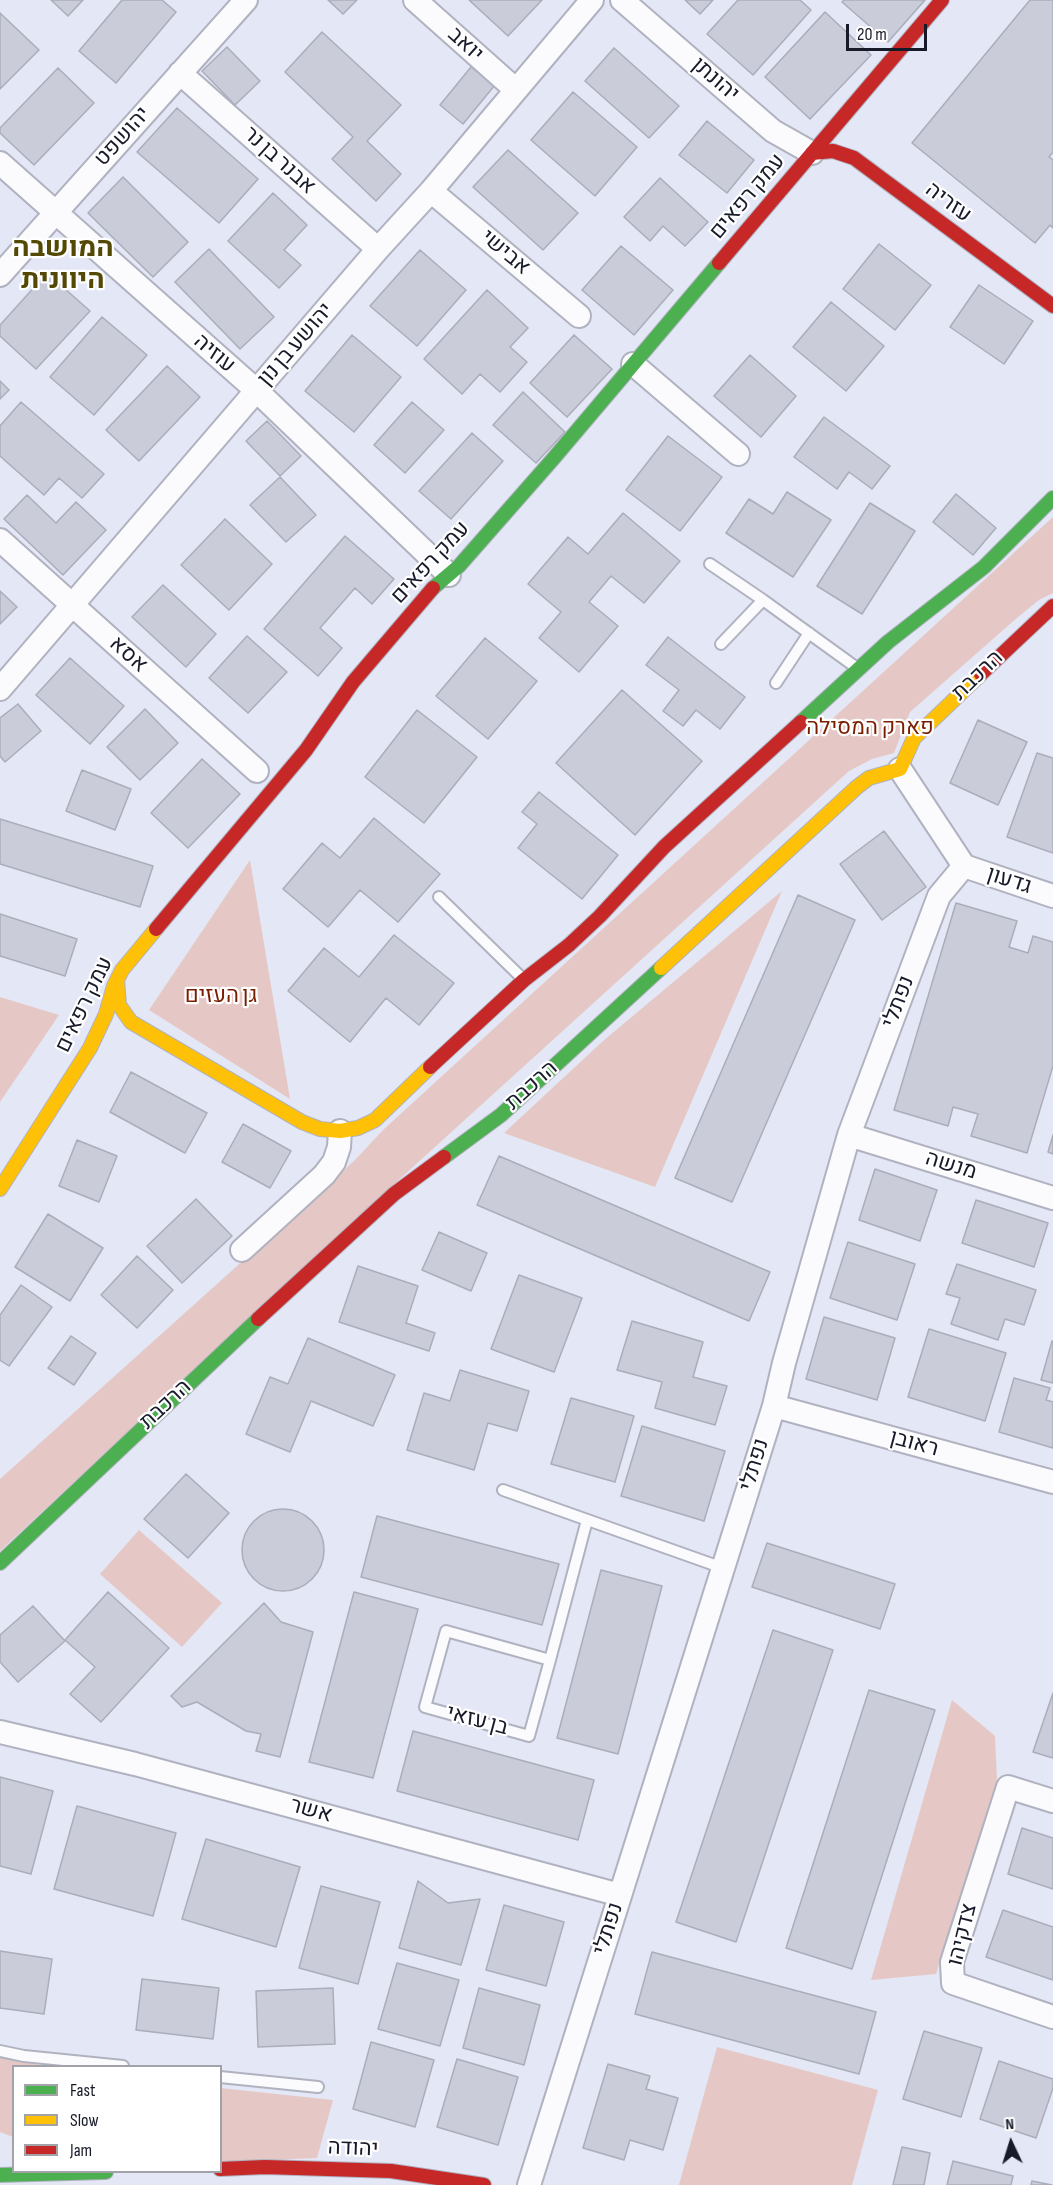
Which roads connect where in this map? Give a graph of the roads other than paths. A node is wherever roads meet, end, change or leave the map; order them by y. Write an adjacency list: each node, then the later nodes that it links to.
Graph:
1 (415, 0): 7 (street, יואב)
2 (592, 0): 7 (street, יהושע בן נון)
3 (622, 0): 8 (street, יהונתן)
4 (942, 0): 8 (street, עמק רפאים)
5 (236, 3): 6 (street, יהושפט)
6 (180, 73): 11 (street, יהושפט); 12 (street, אבנר בן נר)
7 (516, 90): 10 (street, יהושע בן נון)
8 (812, 153): 14 (street, עזריה); 16 (street, עמק רפאים)
9 (0, 163): 11 (street, עוזיה)
10 (431, 191): 12 (street, יהושע בן נון); 15 (street, אבישי)
11 (55, 214): 13 (street, יהושפט); 17 (street, עוזיה)
12 (378, 249): 17 (street, יהושע בן נון)
13 (0, 275)
14 (1053, 306)
15 (579, 316)
16 (633, 364): 18 (street); 22 (street, עמק רפאים)
17 (257, 391): 22 (street, עוזיה); 24 (street, יהושע בן נון)
18 (738, 454)
19 (1053, 498): 28 (street)
20 (0, 540): 24 (street, אסא)
21 (710, 564): 23 (lane)
22 (449, 574): 36 (street, עמק רפאים)
23 (763, 600): 26 (lane); 27 (lane)
24 (73, 606): 30 (street, יהושע בן נון); 32 (street, אסא)
25 (1053, 606): 31 (street, הרכבת)
26 (809, 633): 28 (lane); 29 (lane)
27 (721, 644)
28 (859, 669): 37 (street)
29 (776, 683)
30 (0, 689)
31 (900, 769): 33 (street); 47 (street, הרכבת)
32 (257, 771)
33 (964, 866): 34 (street, גדעון); 39 (street, נפתלי)
34 (1053, 896)
35 (439, 897): 37 (lane)
36 (117, 980): 38 (street); 40 (street, עמק רפאים)
37 (524, 980): 38 (street)
38 (340, 1131): 42 (street)
39 (849, 1135): 41 (street, מנשה); 43 (street, נפתלי)
40 (0, 1189)
41 (1053, 1198)
42 (242, 1250)
43 (774, 1406): 44 (street, ראובן); 48 (street, נפתלי)
44 (1053, 1482)
45 (503, 1490): 46 (lane)
46 (587, 1520): 48 (lane); 49 (lane, בן עזאי)
47 (0, 1563)
48 (723, 1568): 52 (street, נפתלי)
49 (550, 1660): 49 (lane, בן עזאי)
50 (0, 1732): 52 (street, אשר)
51 (1053, 1801): 53 (street, צדקיהו)
52 (620, 1895): 62 (street, נפתלי)
53 (1053, 2017)
54 (0, 2051): 55 (lane)
55 (105, 2065)
56 (222, 2077): 57 (lane)
57 (318, 2087)
58 (222, 2169): 61 (street, יהודה)
59 (22, 2173): 60 (street)
60 (0, 2175)
61 (484, 2185)
62 (529, 2185)

